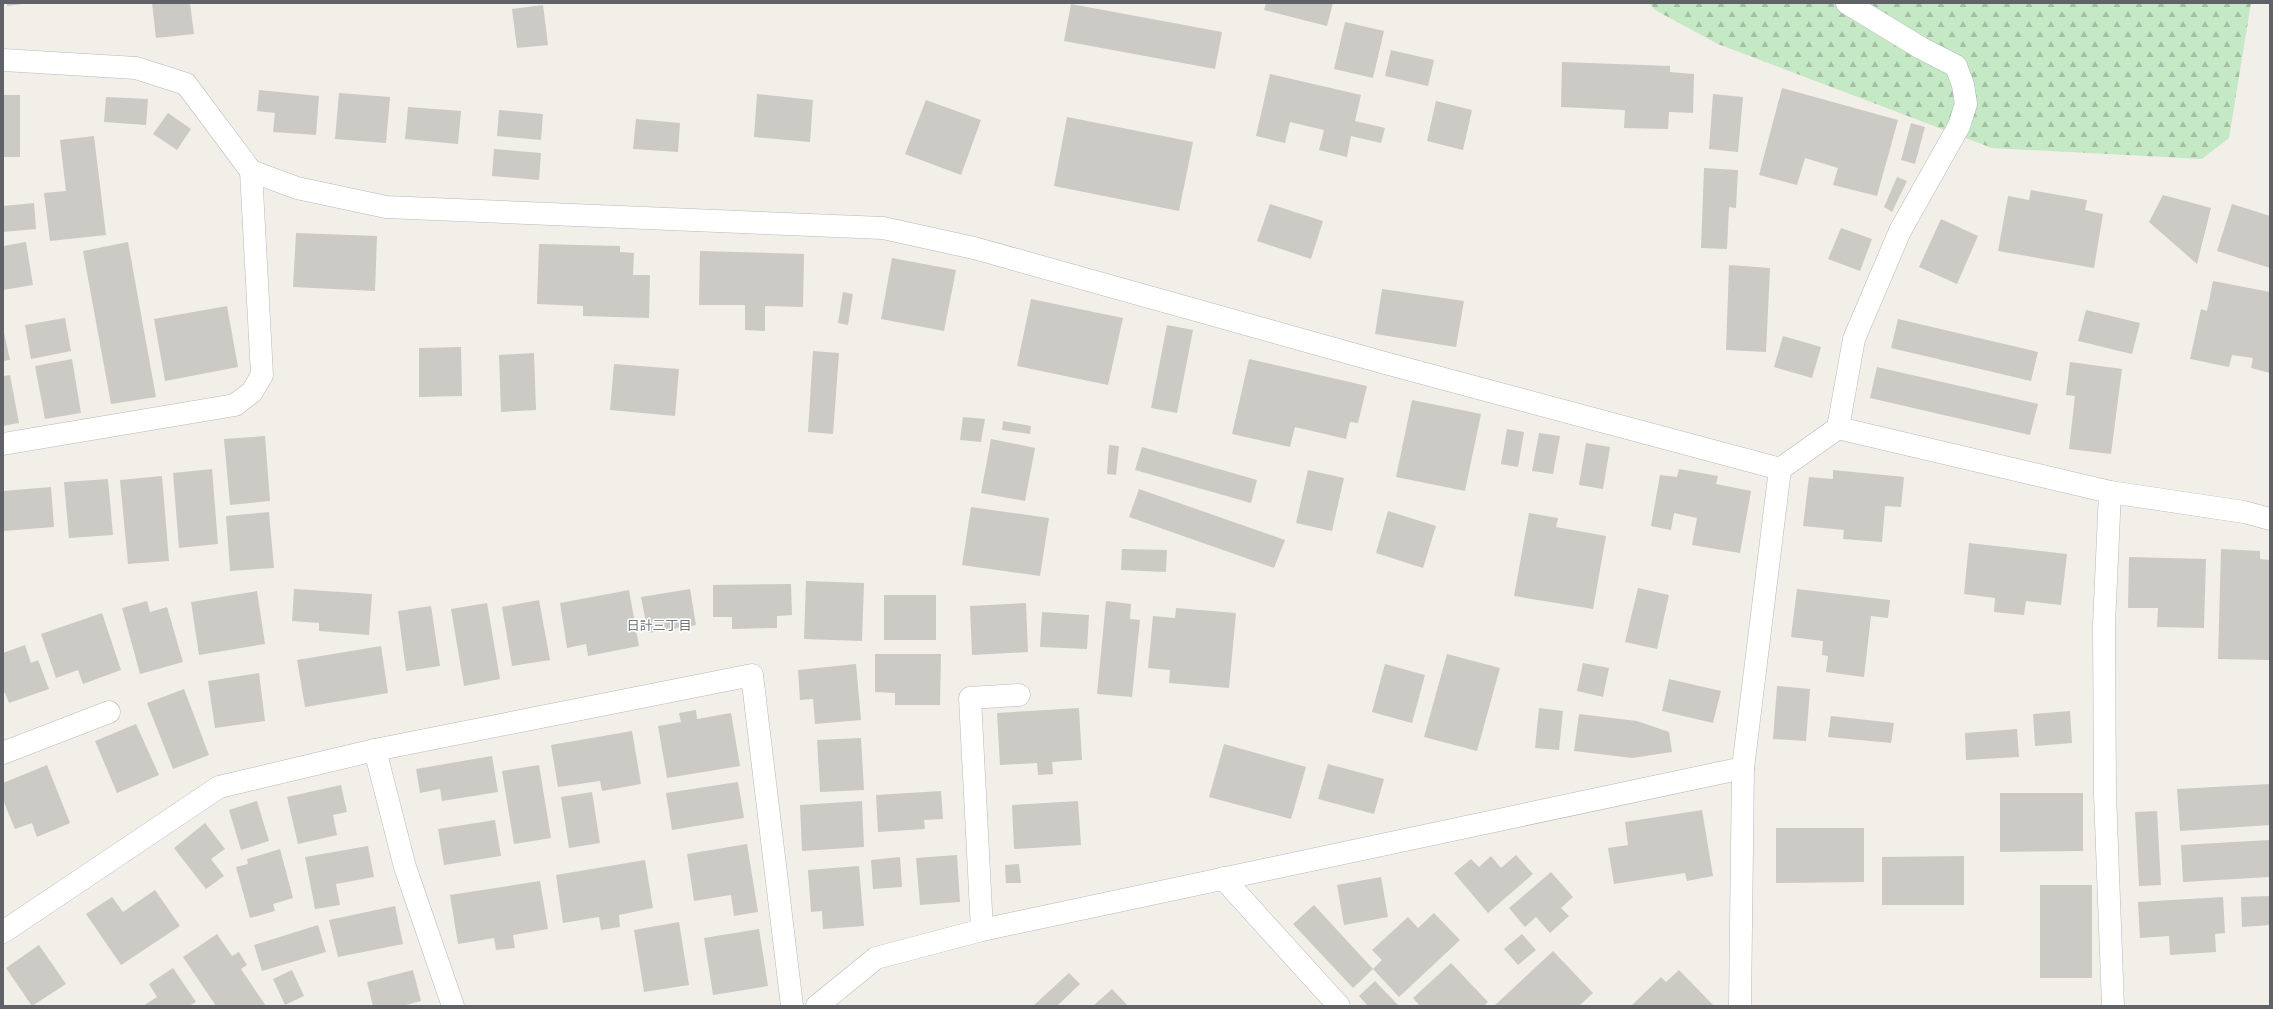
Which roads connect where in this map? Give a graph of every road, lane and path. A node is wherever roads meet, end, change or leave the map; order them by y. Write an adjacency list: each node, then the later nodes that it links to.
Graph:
1 (1847, 3): 4 (street)
2 (3, 60): 3 (street)
3 (251, 171): 5 (street); 6 (street)
4 (1838, 428): 6 (street); 7 (street)
5 (3, 444)
6 (1780, 469): 13 (street)
7 (2110, 492): 8 (street); 22 (street)
8 (2270, 519)
9 (1019, 695): 15 (street)
10 (109, 712): 12 (street)
11 (375, 750): 16 (street); 17 (street); 18 (street)
12 (3, 753)
13 (1743, 768): 14 (street); 21 (street)
14 (1223, 878): 15 (street); 20 (street)
15 (982, 930): 19 (street)
16 (3, 932)
17 (453, 1006)
18 (792, 1006)
19 (817, 1006)
20 (1339, 1006)
21 (1740, 1006)
22 (2113, 1006)

